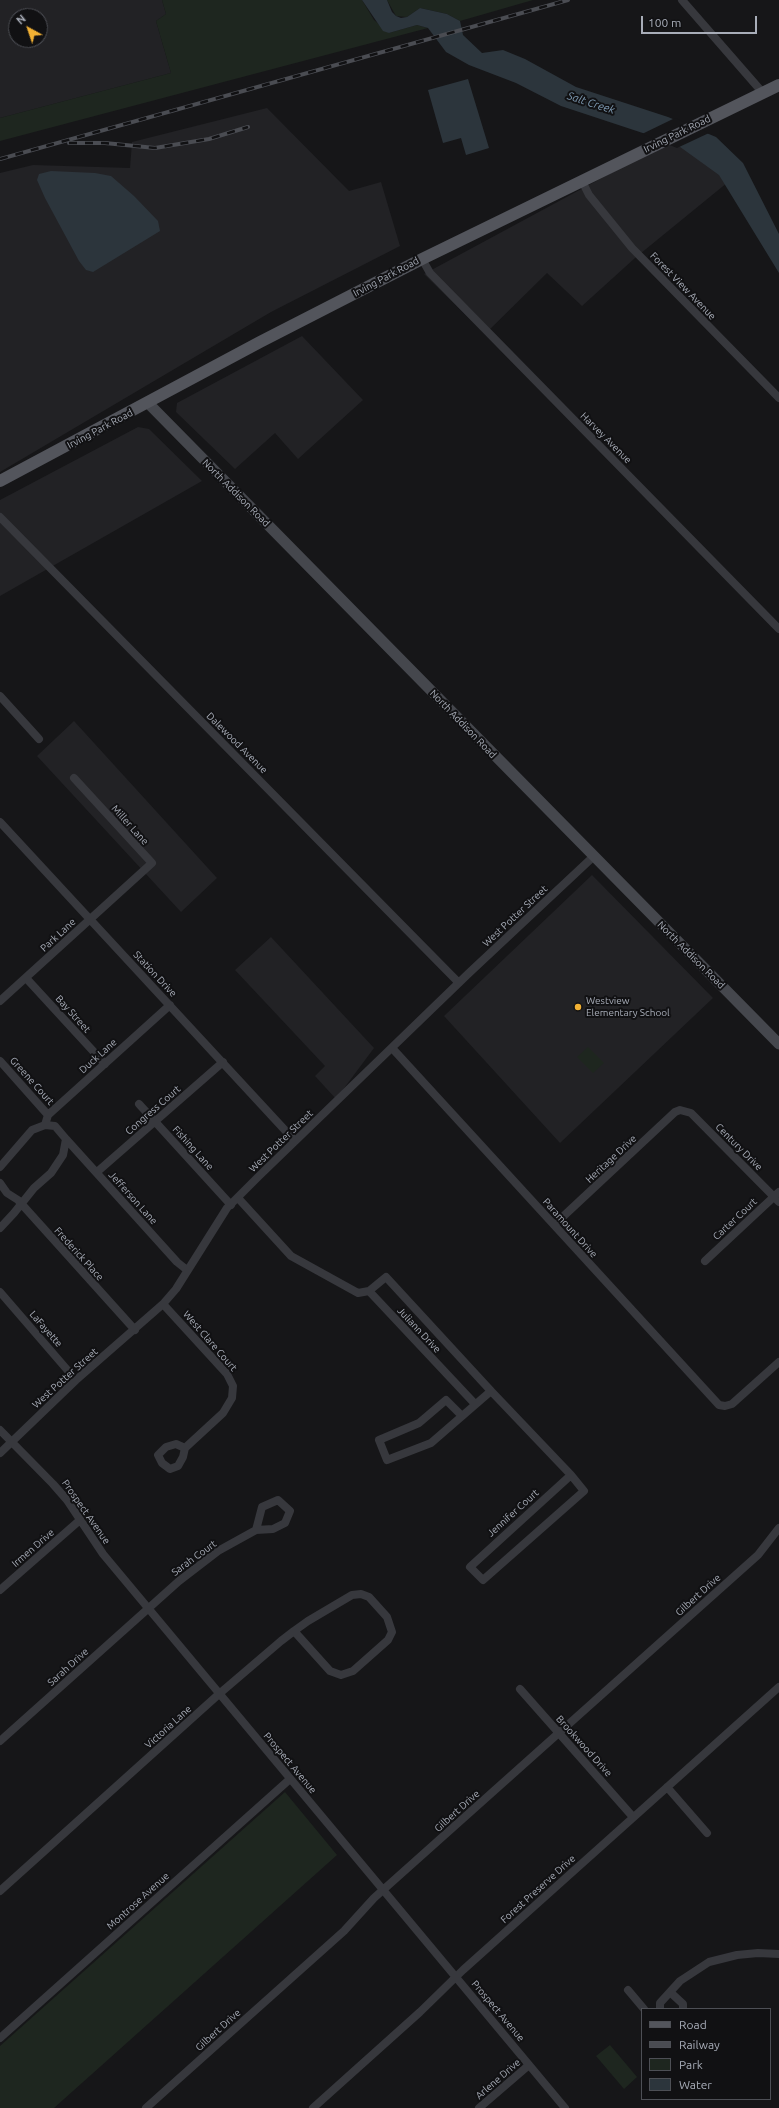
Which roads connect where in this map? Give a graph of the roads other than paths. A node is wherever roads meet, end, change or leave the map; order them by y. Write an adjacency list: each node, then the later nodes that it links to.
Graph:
1 (682, 0): 3 (street)
2 (779, 85): 3 (main road, Irving Park Road)
3 (763, 93): 4 (main road, Irving Park Road)
4 (582, 181): 5 (main road, Irving Park Road); 6 (street, Forest View Avenue)
5 (422, 258): 7 (main road, Irving Park Road); 10 (street, Harvey Avenue)
6 (779, 398)
7 (148, 403): 8 (main road, Irving Park Road); 15 (street, North Addison Road)
8 (0, 481)
9 (0, 517): 19 (street, Dalewood Avenue)
10 (779, 629)
11 (0, 696): 12 (street)
12 (38, 739)
13 (74, 778): 16 (street, Miller Lane)
14 (0, 822): 17 (street, Station Drive)
15 (594, 856): 19 (street, West Potter Street); 22 (street, North Addison Road)
16 (130, 884): 17 (street, Park Lane)
17 (91, 920): 18 (street, Park Lane); 21 (street, Station Drive)
18 (26, 978): 20 (street, Park Lane); 26 (street, Bay Street)
19 (459, 983): 23 (street, West Potter Street)
20 (0, 1001)
21 (170, 1005): 25 (street, Station Drive); 26 (street, Duck Lane)
22 (779, 1044)
23 (392, 1048): 33 (street, West Potter Street); 41 (street, Paramount Drive)
24 (0, 1061): 29 (street, Greene Court)
25 (223, 1062): 30 (street, Congress Court); 33 (street, Station Drive)
26 (105, 1064): 29 (street, Duck Lane)
27 (139, 1104): 30 (street, Fishing Lane)
28 (683, 1110): 37 (street, Century Drive); 41 (street, Heritage Drive)
29 (48, 1115): 31 (street)
30 (156, 1121): 35 (street, Congress Court); 40 (street, Fishing Lane)
31 (45, 1126): 32 (street, Jefferson Lane); 34 (street)
32 (66, 1139): 35 (street, Jefferson Lane); 39 (street)
33 (295, 1141): 38 (street, West Potter Street)
34 (0, 1167)
35 (97, 1172): 44 (street, Jefferson Lane)
36 (0, 1182): 39 (street, Frederick Place)
37 (777, 1197): 43 (street, Carter Court)
38 (238, 1198): 40 (street, West Potter Street); 46 (street)
39 (21, 1204): 42 (street); 48 (street, Frederick Place)
40 (231, 1205): 44 (street, West Potter Street)
41 (554, 1226): 49 (street, Paramount Drive)
42 (0, 1228)
43 (705, 1261)
44 (188, 1270): 47 (street, West Potter Street)
45 (0, 1292): 50 (street, LaFayette)
46 (369, 1292): 51 (street); 52 (street, Juliann Drive)
47 (163, 1304): 48 (street, West Potter Street); 56 (street, West Clare Court)
48 (135, 1330): 50 (street, West Potter Street)
49 (779, 1362)
50 (76, 1380): 55 (street, West Potter Street)
51 (491, 1391): 52 (street); 58 (street)
52 (475, 1404): 53 (street)
53 (462, 1416): 53 (street)
54 (0, 1430): 55 (street, Prospect Avenue)
55 (12, 1443): 57 (street, West Potter Street); 59 (street, Prospect Avenue)
56 (185, 1448)
57 (0, 1453)
58 (571, 1475): 58 (street, Jennifer Court)
59 (80, 1520): 62 (street, Irmen Drive); 63 (street, Prospect Avenue)
60 (779, 1528): 68 (street, Gilbert Drive)
61 (256, 1530): 61 (street, Sarah Court); 63 (street, Sarah Court)
62 (0, 1590)
63 (148, 1608): 67 (street, Prospect Avenue); 69 (street, Sarah Drive)
64 (294, 1631): 64 (street, Victoria Lane); 67 (street, Victoria Lane)
65 (779, 1687): 71 (street, Forest Preserve Drive)
66 (520, 1689): 68 (street, Brookwood Drive)
67 (219, 1694): 70 (street, Prospect Avenue); 75 (street, Victoria Lane)
68 (559, 1733): 72 (street, Brookwood Drive); 74 (street, Gilbert Drive)
69 (0, 1741)
70 (290, 1779): 74 (street, Prospect Avenue); 83 (street, Montrose Avenue)
71 (667, 1787): 72 (street, Forest Preserve Drive); 73 (street)
72 (633, 1817): 77 (street, Forest Preserve Drive)
73 (707, 1833)
74 (384, 1890): 77 (street, Prospect Avenue); 85 (street, Gilbert Drive)
75 (0, 1891)
76 (779, 1954): 79 (street)
77 (456, 1977): 84 (street, Prospect Avenue); 86 (street, Forest Preserve Drive)
78 (628, 1990): 80 (street)
79 (670, 1992): 81 (street); 82 (street)
80 (643, 2008)
81 (660, 2008)
82 (683, 2008)
83 (0, 2038)
84 (529, 2065): 87 (street, Arlene Drive); 88 (street, Prospect Avenue)
85 (146, 2108)
86 (313, 2108)
87 (479, 2108)
88 (566, 2108)

